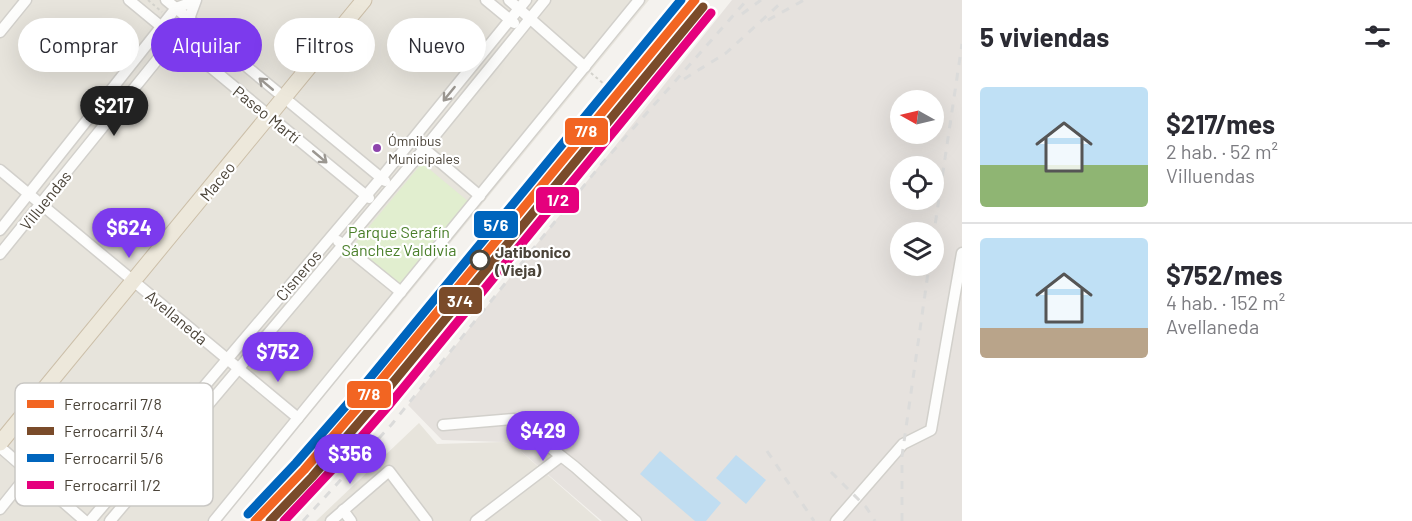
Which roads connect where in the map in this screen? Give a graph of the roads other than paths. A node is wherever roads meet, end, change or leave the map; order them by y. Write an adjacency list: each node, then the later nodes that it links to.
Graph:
1 (26, 0): 19 (street)
2 (129, 0): 16 (street, Paseo Martí)
3 (166, 0): 11 (street, Paseo Martí)
4 (196, 0): 11 (street, Villuendas); 14 (street, Villuendas)
5 (364, 0): 25 (highway, Maceo)
6 (486, 0): 17 (street)
7 (509, 0): 10 (street)
8 (545, 0): 15 (street, Cisneros)
9 (639, 0): 21 (street)
10 (523, 4): 15 (street); 17 (street, Cisneros)
11 (176, 8): 12 (street, Villuendas); 13 (street, Paseo Martí)
12 (168, 18)
13 (188, 18)
14 (189, 18)
15 (530, 18): 18 (street, Cisneros); 21 (street)
16 (151, 19)
17 (510, 19): 18 (street); 27 (street, Cisneros, one-way to 27)
18 (521, 29): 28 (street, Cisneros)
19 (0, 32)
20 (151, 41): 32 (street, Villuendas)
21 (585, 67): 34 (street)
22 (151, 68): 35 (street, Villuendas)
23 (215, 72): 26 (street, Paseo Martí)
24 (252, 72): 25 (street, Paseo Martí, one-way to 24)
25 (284, 99): 26 (highway, Maceo); 30 (street, Paseo Martí)
26 (270, 116): 33 (street, Paseo Martí, one-way to 33); 42 (highway, Maceo)
27 (413, 139): 28 (street); 30 (street, Cisneros)
28 (424, 150): 31 (street, Cisneros); 34 (street)
29 (0, 170): 32 (street, Avellaneda)
30 (381, 178): 31 (street, Paseo Martí); 33 (street, Cisneros)
31 (392, 187): 36 (street, Cisneros)
32 (30, 194): 35 (street, Avellaneda); 37 (street, Villuendas)
33 (365, 196): 36 (street, Paseo Martí); 38 (street, Cisneros)
34 (480, 196): 43 (street)
35 (42, 204): 41 (street, Villuendas); 42 (street, Avellaneda)
36 (376, 205): 39 (street, Cisneros)
37 (0, 230)
38 (331, 236): 39 (street); 44 (street, Cisneros)
39 (342, 245): 43 (street); 45 (street, Cisneros)
40 (962, 253): 70 (street)
41 (0, 254)
42 (135, 282): 44 (street, Avellaneda); 46 (highway, Maceo)
43 (401, 292): 49 (street)
44 (227, 358): 45 (street, Avellaneda); 47 (street, Cisneros)
45 (240, 369): 48 (street, Cisneros); 49 (street, Avellaneda)
46 (51, 383)
47 (206, 383)
48 (213, 401)
49 (298, 418): 64 (street)
50 (443, 425): 53 (street)
51 (15, 427): 52 (highway, Maceo)
52 (0, 445): 54 (street)
53 (560, 457): 68 (street); 69 (street)
54 (15, 459)
55 (15, 490): 59 (street)
56 (68, 506): 61 (street)
57 (103, 506): 62 (street, Cisneros)
58 (123, 506): 63 (street, Cisneros)
59 (0, 509)
60 (343, 510): 65 (street); 66 (street); 67 (street)
61 (85, 521)
62 (90, 521)
63 (110, 521)
64 (214, 521)
65 (331, 521)
66 (351, 521)
67 (427, 521)
68 (476, 521)
69 (636, 521)
70 (836, 521)

